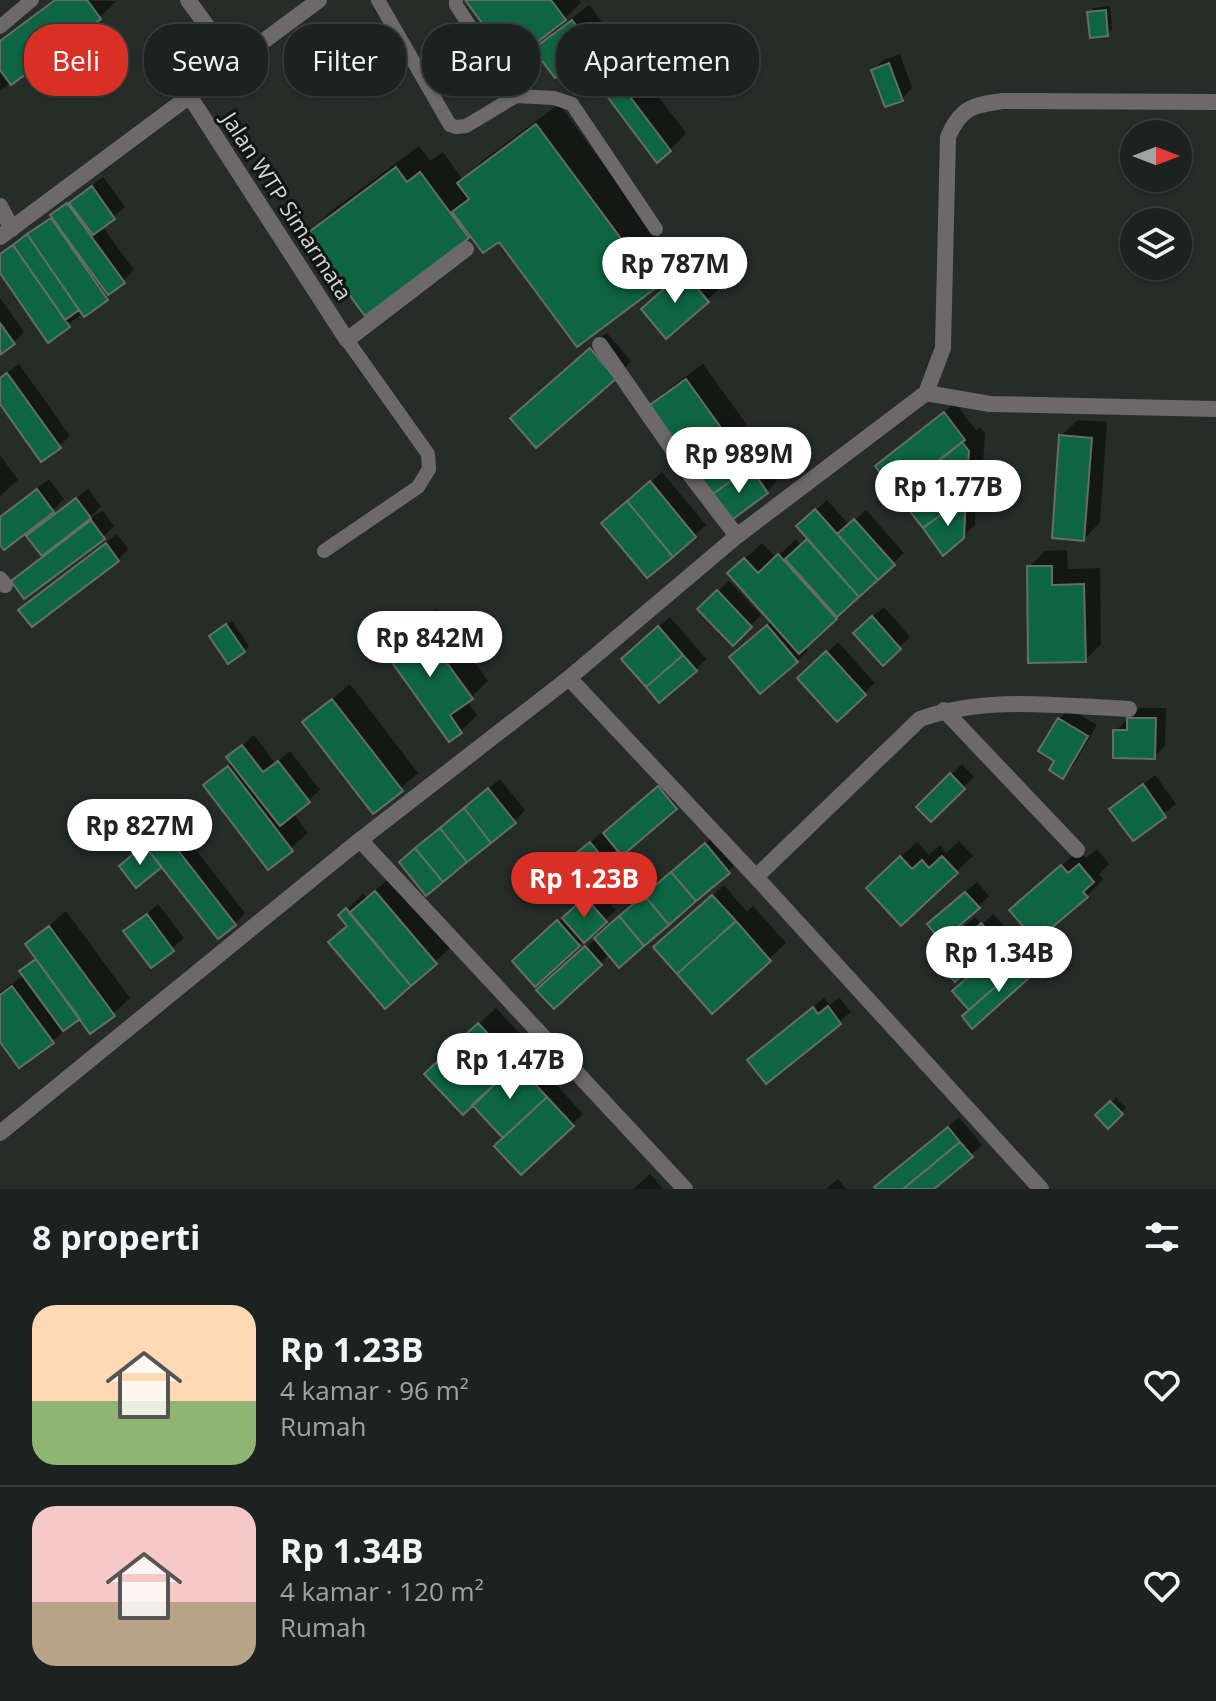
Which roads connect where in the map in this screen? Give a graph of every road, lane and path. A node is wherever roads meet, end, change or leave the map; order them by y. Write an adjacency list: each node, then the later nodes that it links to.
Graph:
1 (32, 0): 8 (lane)
2 (188, 0): 6 (street)
3 (319, 0): 9 (street)
4 (378, 0): 10 (lane)
5 (456, 0): 7 (lane)
6 (206, 24)
7 (469, 24)
8 (0, 27)
9 (268, 38)
10 (422, 76)
11 (433, 96): 12 (lane)
12 (516, 96): 16 (lane)
13 (190, 97): 17 (street); 19 (street, Jalan WTP Simarmata)
14 (1216, 102): 21 (street)
15 (0, 206): 17 (street)
16 (656, 229)
17 (6, 233)
18 (466, 249): 19 (street)
19 (347, 340): 24 (lane)
20 (600, 345): 23 (street)
21 (926, 393): 22 (street); 23 (street)
22 (1216, 409)
23 (737, 536): 25 (street)
24 (324, 551)
25 (569, 678): 28 (street); 30 (street)
26 (1129, 709): 27 (street)
27 (944, 710): 29 (street); 30 (street)
28 (360, 840): 31 (street); 32 (street)
29 (1077, 850)
30 (756, 877): 33 (street)
31 (0, 1133)
32 (685, 1189)
33 (1041, 1189)

